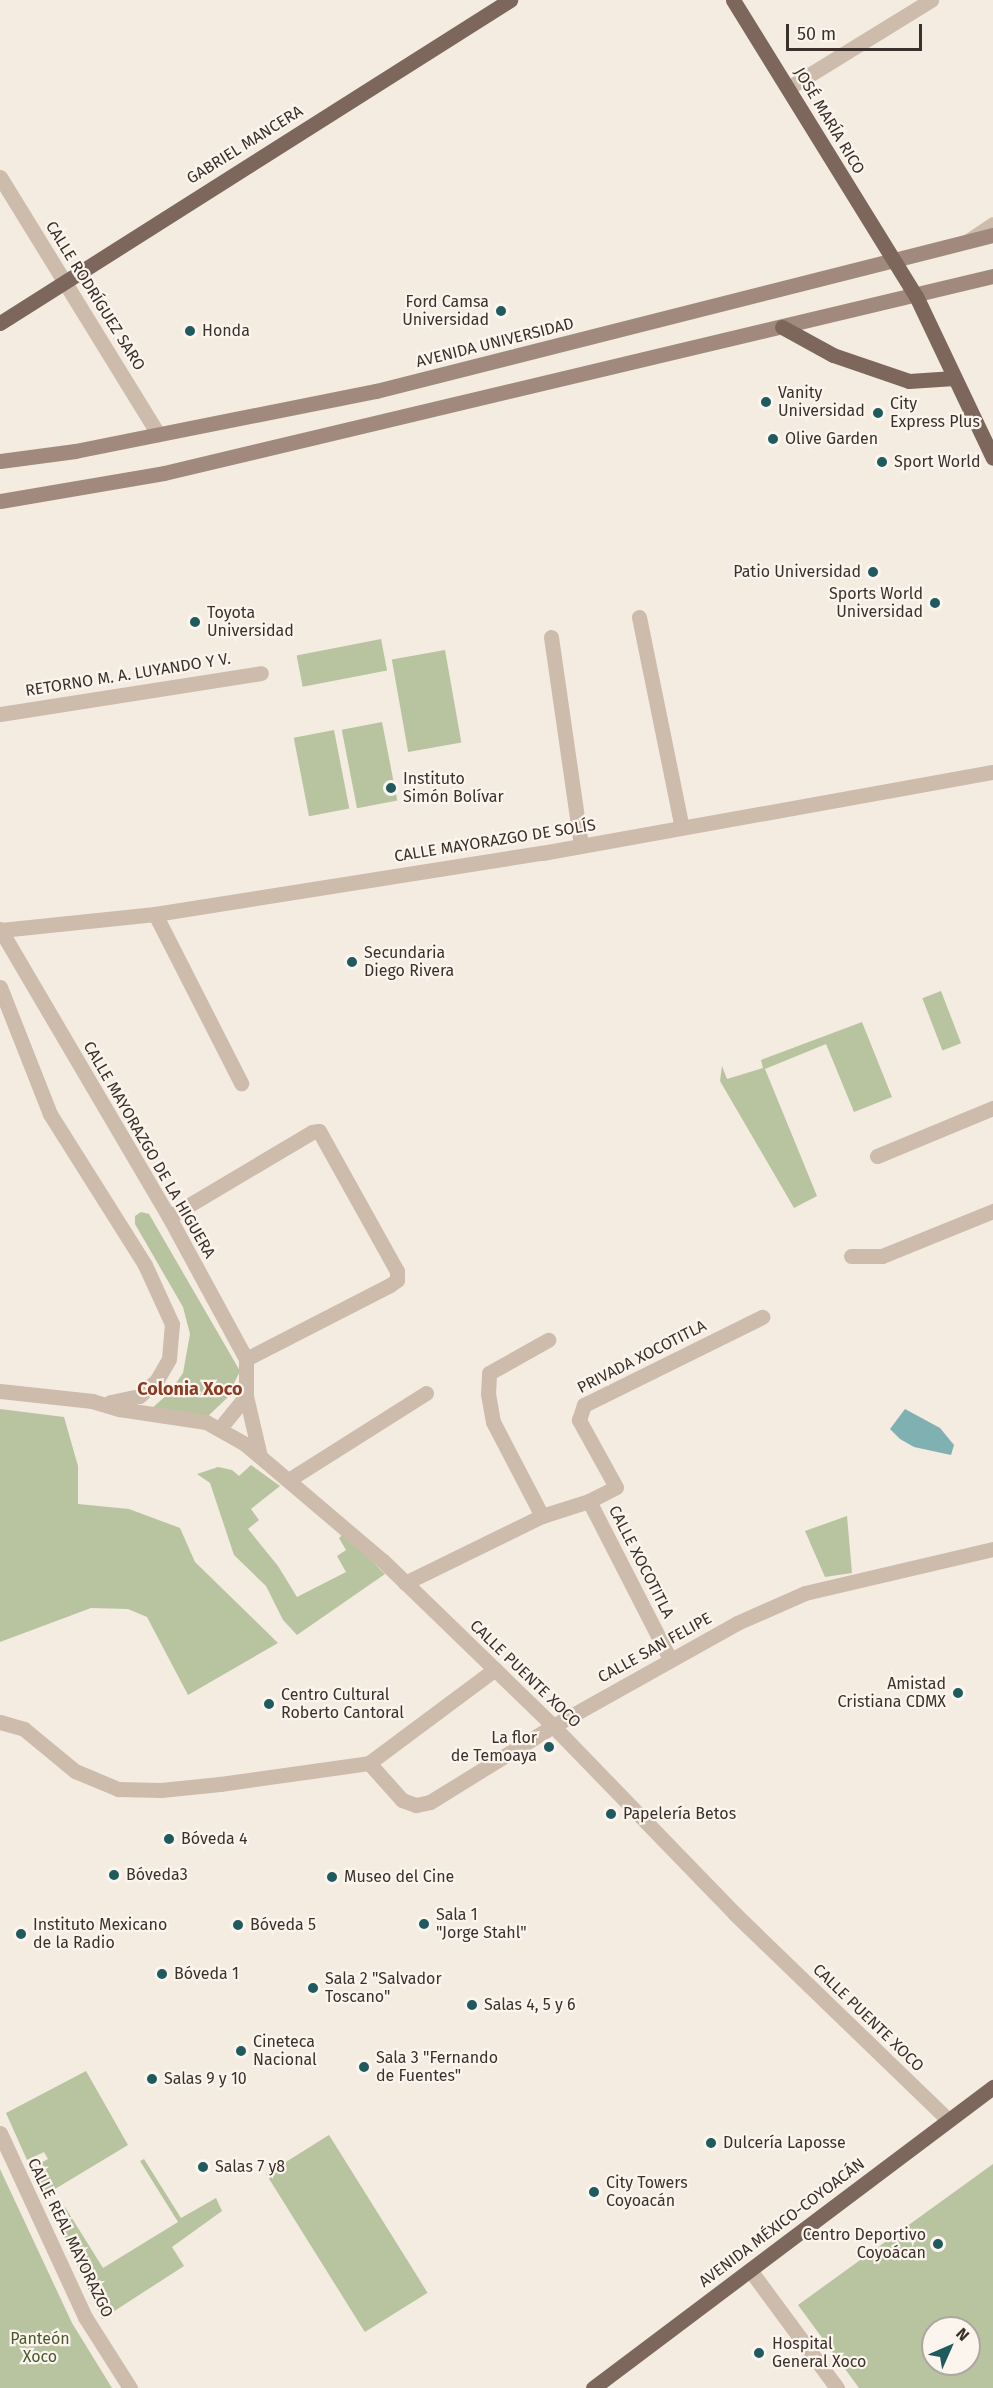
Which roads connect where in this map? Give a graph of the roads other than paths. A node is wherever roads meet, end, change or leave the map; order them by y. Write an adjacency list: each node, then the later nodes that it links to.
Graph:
1 (510, 0): 11 (main road, GABRIEL MANCERA)
2 (733, 0): 4 (main road, JOSÉ MARÍA RICO)
3 (931, 0): 4 (street)
4 (788, 88): 9 (main road, JOSÉ MARÍA RICO)
5 (0, 177): 11 (street, CALLE RODRÍGUEZ SARO)
6 (993, 224): 8 (street)
7 (993, 235): 8 (main road, AVENIDA UNIVERSIDAD)
8 (968, 241): 9 (main road, AVENIDA UNIVERSIDAD)
9 (893, 260): 12 (main road, JOSÉ MARÍA RICO); 16 (main road, AVENIDA UNIVERSIDAD)
10 (993, 276): 12 (main road)
11 (64, 280): 13 (main road, GABRIEL MANCERA); 16 (street, CALLE RODRÍGUEZ SARO)
12 (916, 296): 14 (main road); 15 (main road, JOSÉ MARÍA RICO)
13 (0, 322)
14 (782, 327): 15 (main road); 19 (main road)
15 (954, 378): 17 (main road, JOSÉ MARÍA RICO)
16 (158, 434): 18 (main road, AVENIDA UNIVERSIDAD)
17 (993, 458)
18 (0, 460)
19 (0, 501)
20 (639, 617): 25 (street)
21 (551, 637): 26 (street)
22 (261, 673): 23 (street, RETORNO M. A. LUYANDO Y V.)
23 (0, 714)
24 (993, 772): 25 (street, CALLE MAYORAZGO DE SOLÍS)
25 (682, 828): 26 (street, CALLE MAYORAZGO DE SOLÍS)
26 (581, 846): 27 (street, CALLE MAYORAZGO DE SOLÍS)
27 (155, 914): 28 (street, CALLE MAYORAZGO DE SOLÍS); 30 (street)
28 (0, 930): 34 (street, CALLE MAYORAZGO DE LA HIGUERA)
29 (0, 987): 42 (street)
30 (241, 1083)
31 (993, 1108): 32 (street)
32 (877, 1156)
33 (993, 1211): 35 (street)
34 (169, 1217): 38 (street, CALLE MAYORAZGO DE LA HIGUERA); 38 (street)
35 (851, 1256)
36 (762, 1317): 46 (street, PRIVADA XOCOTITLA)
37 (548, 1340): 47 (street)
38 (246, 1359): 41 (street, CALLE MAYORAZGO DE LA HIGUERA)
39 (0, 1390): 42 (street, CALLE PUENTE XOCO)
40 (426, 1393): 45 (street)
41 (246, 1396): 43 (street); 44 (street, CALLE MAYORAZGO DE LA HIGUERA)
42 (92, 1401): 43 (street, CALLE PUENTE XOCO)
43 (220, 1428): 44 (street, CALLE PUENTE XOCO)
44 (260, 1456): 45 (street, CALLE PUENTE XOCO)
45 (290, 1479): 49 (street, CALLE PUENTE XOCO)
46 (589, 1501): 47 (street, CALLE XOCOTITLA); 50 (street, CALLE XOCOTITLA)
47 (542, 1516): 49 (street, CALLE XOCOTITLA)
48 (993, 1549): 50 (street, CALLE SAN FELIPE)
49 (405, 1583): 51 (street, CALLE PUENTE XOCO)
50 (670, 1659): 53 (street, CALLE SAN FELIPE)
51 (495, 1669): 53 (street, CALLE PUENTE XOCO); 54 (street)
52 (0, 1722): 54 (street)
53 (553, 1726): 54 (street, CALLE SAN FELIPE); 56 (street, CALLE PUENTE XOCO)
54 (369, 1763)
55 (993, 2087): 56 (main road, AVENIDA MÉXICO-COYOACÁN)
56 (948, 2120): 58 (main road, AVENIDA MÉXICO-COYOACÁN)
57 (0, 2133): 59 (street, CALLE REAL MAYORAZGO)
58 (750, 2270): 60 (main road, AVENIDA MÉXICO-COYOACÁN); 61 (street)
59 (130, 2388)
60 (593, 2388)
61 (837, 2388)

